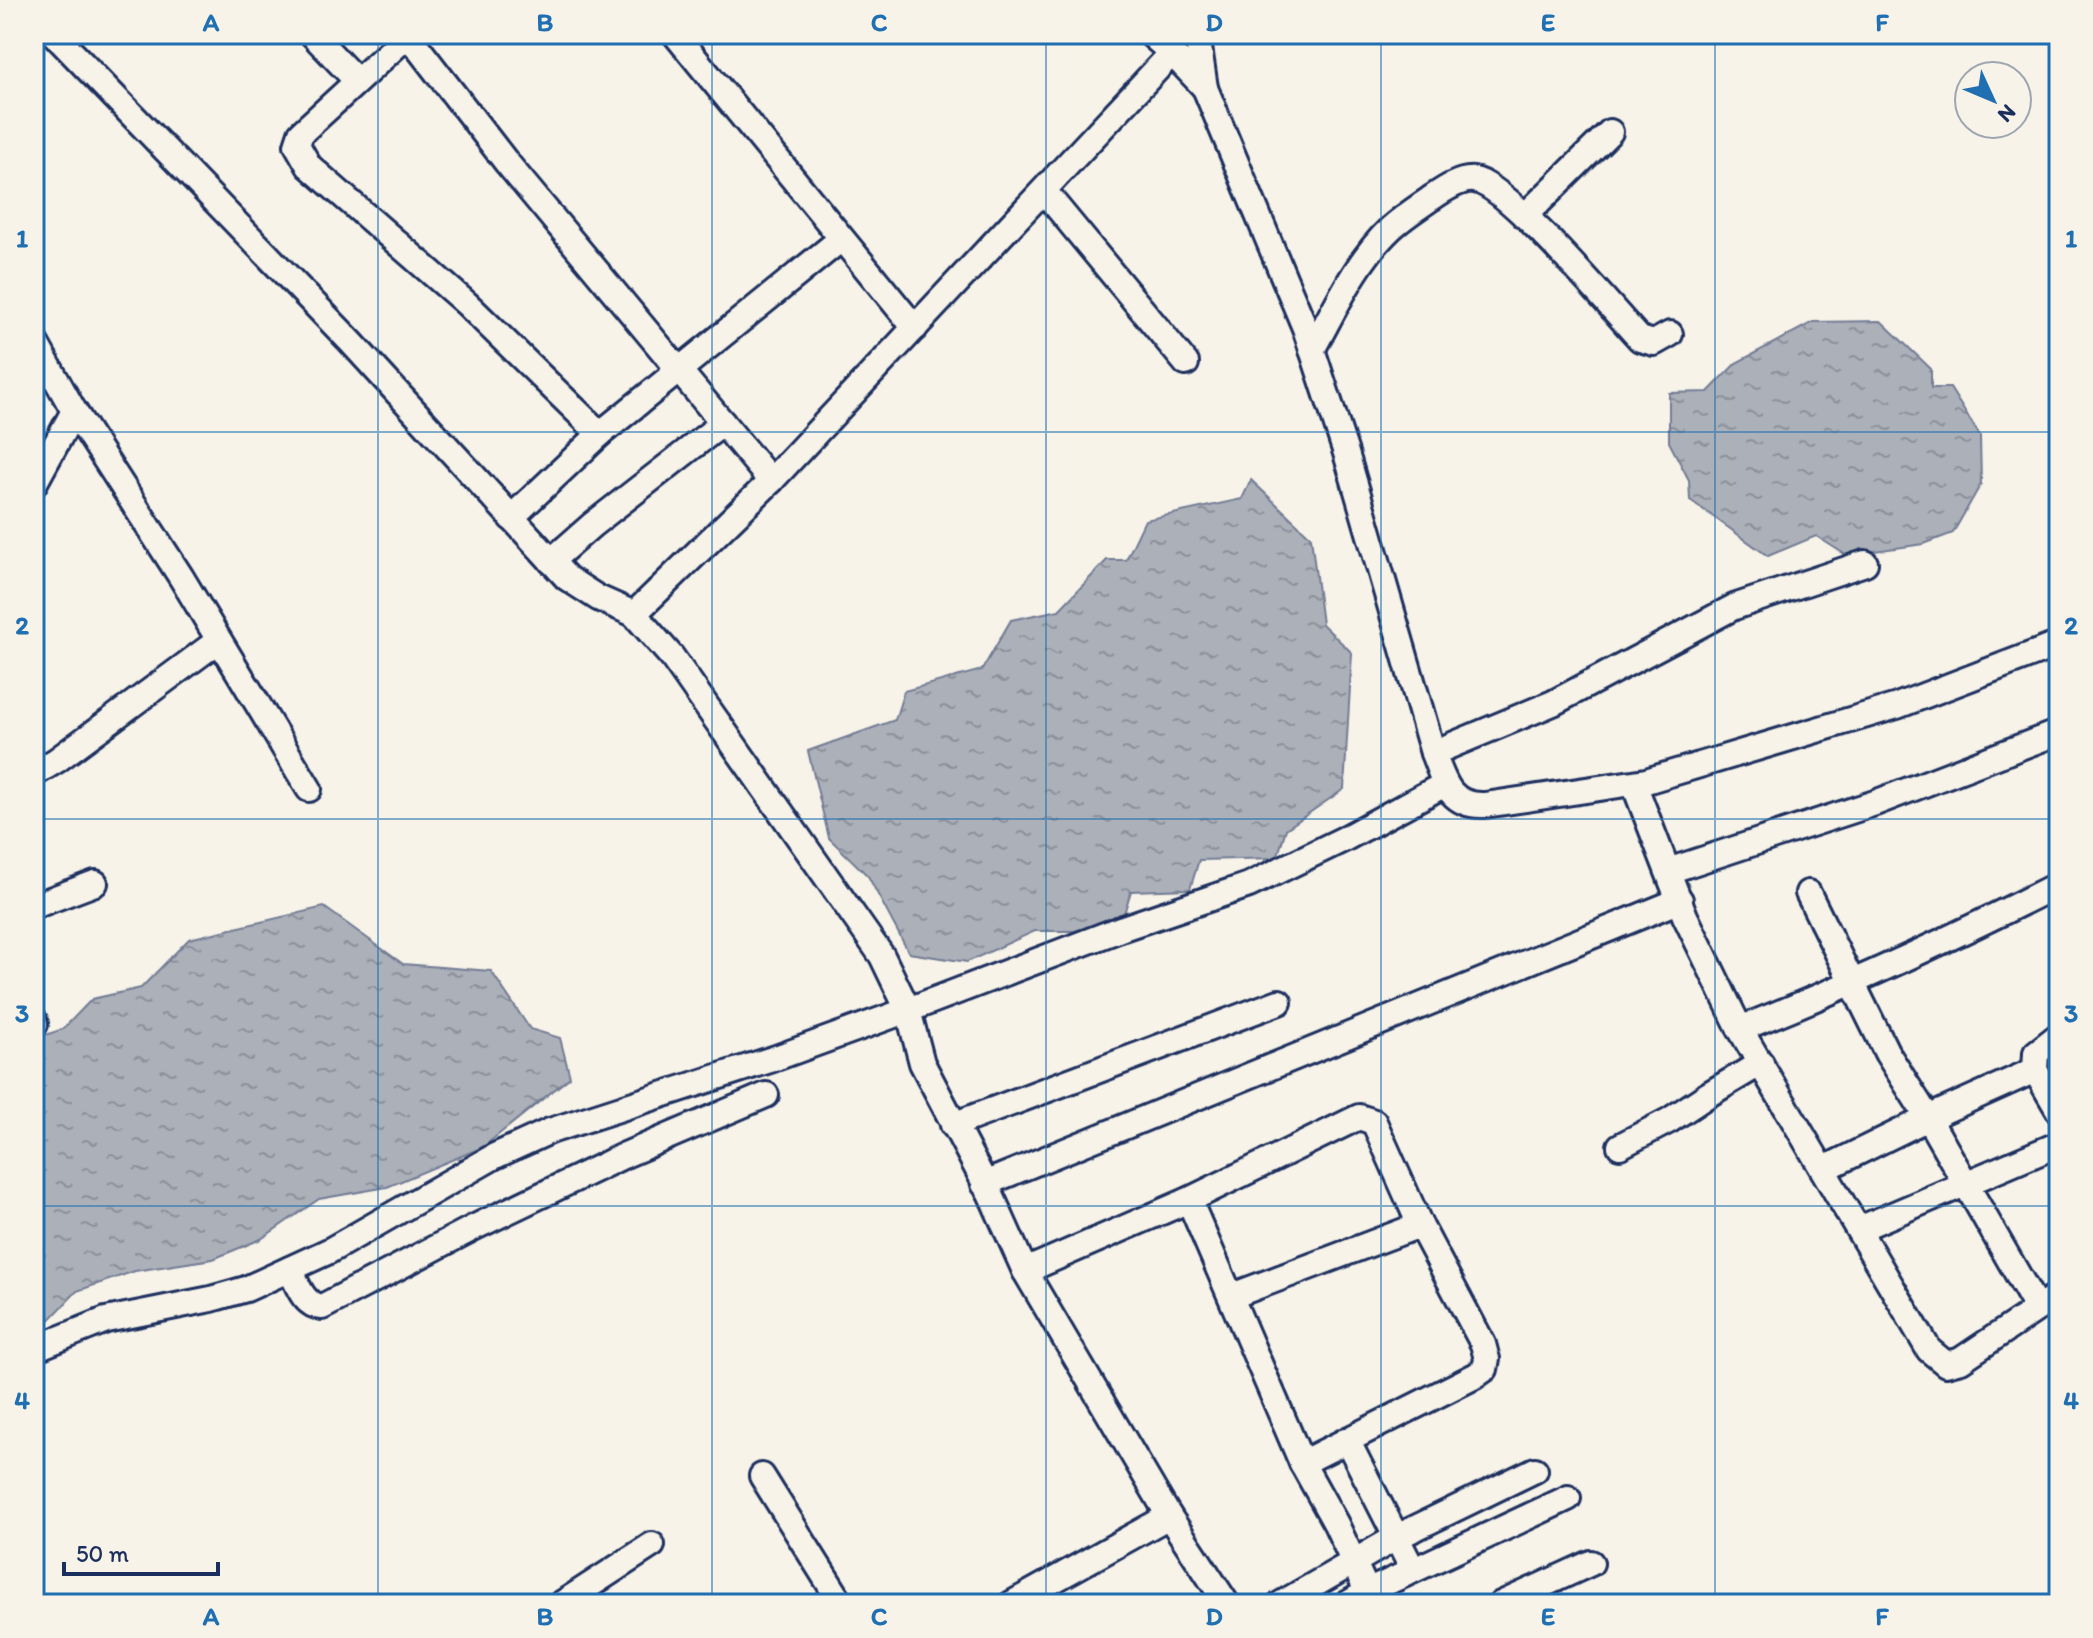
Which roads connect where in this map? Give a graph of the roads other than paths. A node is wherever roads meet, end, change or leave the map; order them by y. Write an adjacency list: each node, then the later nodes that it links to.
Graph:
1 (312, 34): 8 (street)
2 (408, 34): 8 (street); 19 (street)
3 (675, 34): 13 (street)
4 (1150, 34): 7 (street)
5 (1197, 34): 9 (street)
6 (60, 36): 25 (street)
7 (1172, 53): 9 (street); 11 (street)
8 (357, 81): 22 (street)
9 (1205, 88): 17 (street)
10 (1610, 132): 12 (street)
11 (1044, 191): 14 (street); 18 (street)
12 (1525, 216): 15 (street); 17 (street)
13 (841, 239): 14 (street); 19 (street)
14 (915, 328): 23 (street)
15 (1670, 334)
16 (34, 340): 20 (street)
17 (1312, 350): 32 (street)
18 (1186, 363)
19 (680, 370): 21 (street); 22 (street)
20 (74, 411): 24 (street); 29 (street)
21 (723, 423): 23 (street); 26 (street)
22 (600, 434): 25 (street)
23 (771, 481): 28 (street)
24 (34, 484)
25 (511, 518): 26 (street)
26 (551, 561): 28 (street)
27 (1865, 563): 32 (street)
28 (634, 614): 45 (street)
29 (218, 641): 33 (street); 36 (street)
30 (2059, 644): 35 (street)
31 (2059, 732): 37 (street)
32 (1433, 753): 34 (street)
33 (34, 774)
34 (1445, 784): 35 (street); 45 (street)
35 (1634, 784): 37 (street)
36 (309, 789)
37 (1668, 871): 42 (street)
38 (95, 883): 41 (street)
39 (2059, 884): 43 (street)
40 (1808, 893): 43 (street)
41 (34, 906)
42 (1686, 916): 46 (street); 58 (street)
43 (1852, 984): 46 (street); 52 (street)
44 (1279, 1002): 53 (street)
45 (908, 1010): 53 (street); 62 (street)
46 (1740, 1029): 48 (street)
47 (2059, 1035): 49 (street)
48 (1761, 1063): 55 (street); 56 (street)
49 (2035, 1070): 51 (street); 52 (street)
50 (766, 1095): 62 (street)
51 (2059, 1111)
52 (1928, 1118): 56 (street); 57 (street)
53 (953, 1125): 58 (street)
54 (2059, 1144): 57 (street)
55 (1620, 1146)
56 (1824, 1169): 61 (street)
57 (1966, 1186): 61 (street); 66 (street)
58 (992, 1199): 63 (street)
59 (1189, 1200): 60 (street); 63 (street); 65 (street)
60 (1420, 1225): 65 (street); 68 (street)
61 (1859, 1229): 66 (street)
62 (290, 1269): 67 (street)
63 (1025, 1271): 73 (street)
64 (2059, 1294): 66 (street)
65 (1232, 1296): 69 (street)
66 (2037, 1308)
67 (34, 1349)
68 (1347, 1440): 69 (street); 74 (street)
69 (1302, 1463): 76 (street)
70 (1535, 1470): 74 (street)
71 (762, 1476): 81 (street)
72 (1568, 1498): 78 (street)
73 (1169, 1516): 82 (street); 83 (street)
74 (1397, 1537): 76 (street); 78 (street)
75 (652, 1545): 80 (street)
76 (1353, 1561): 79 (street); 84 (street)
77 (1591, 1563): 85 (street)
78 (1413, 1570): 79 (street)
79 (1362, 1600)
80 (561, 1604)
81 (842, 1604)
82 (1011, 1604)
83 (1227, 1604)
84 (1281, 1604)
85 (1501, 1604)

